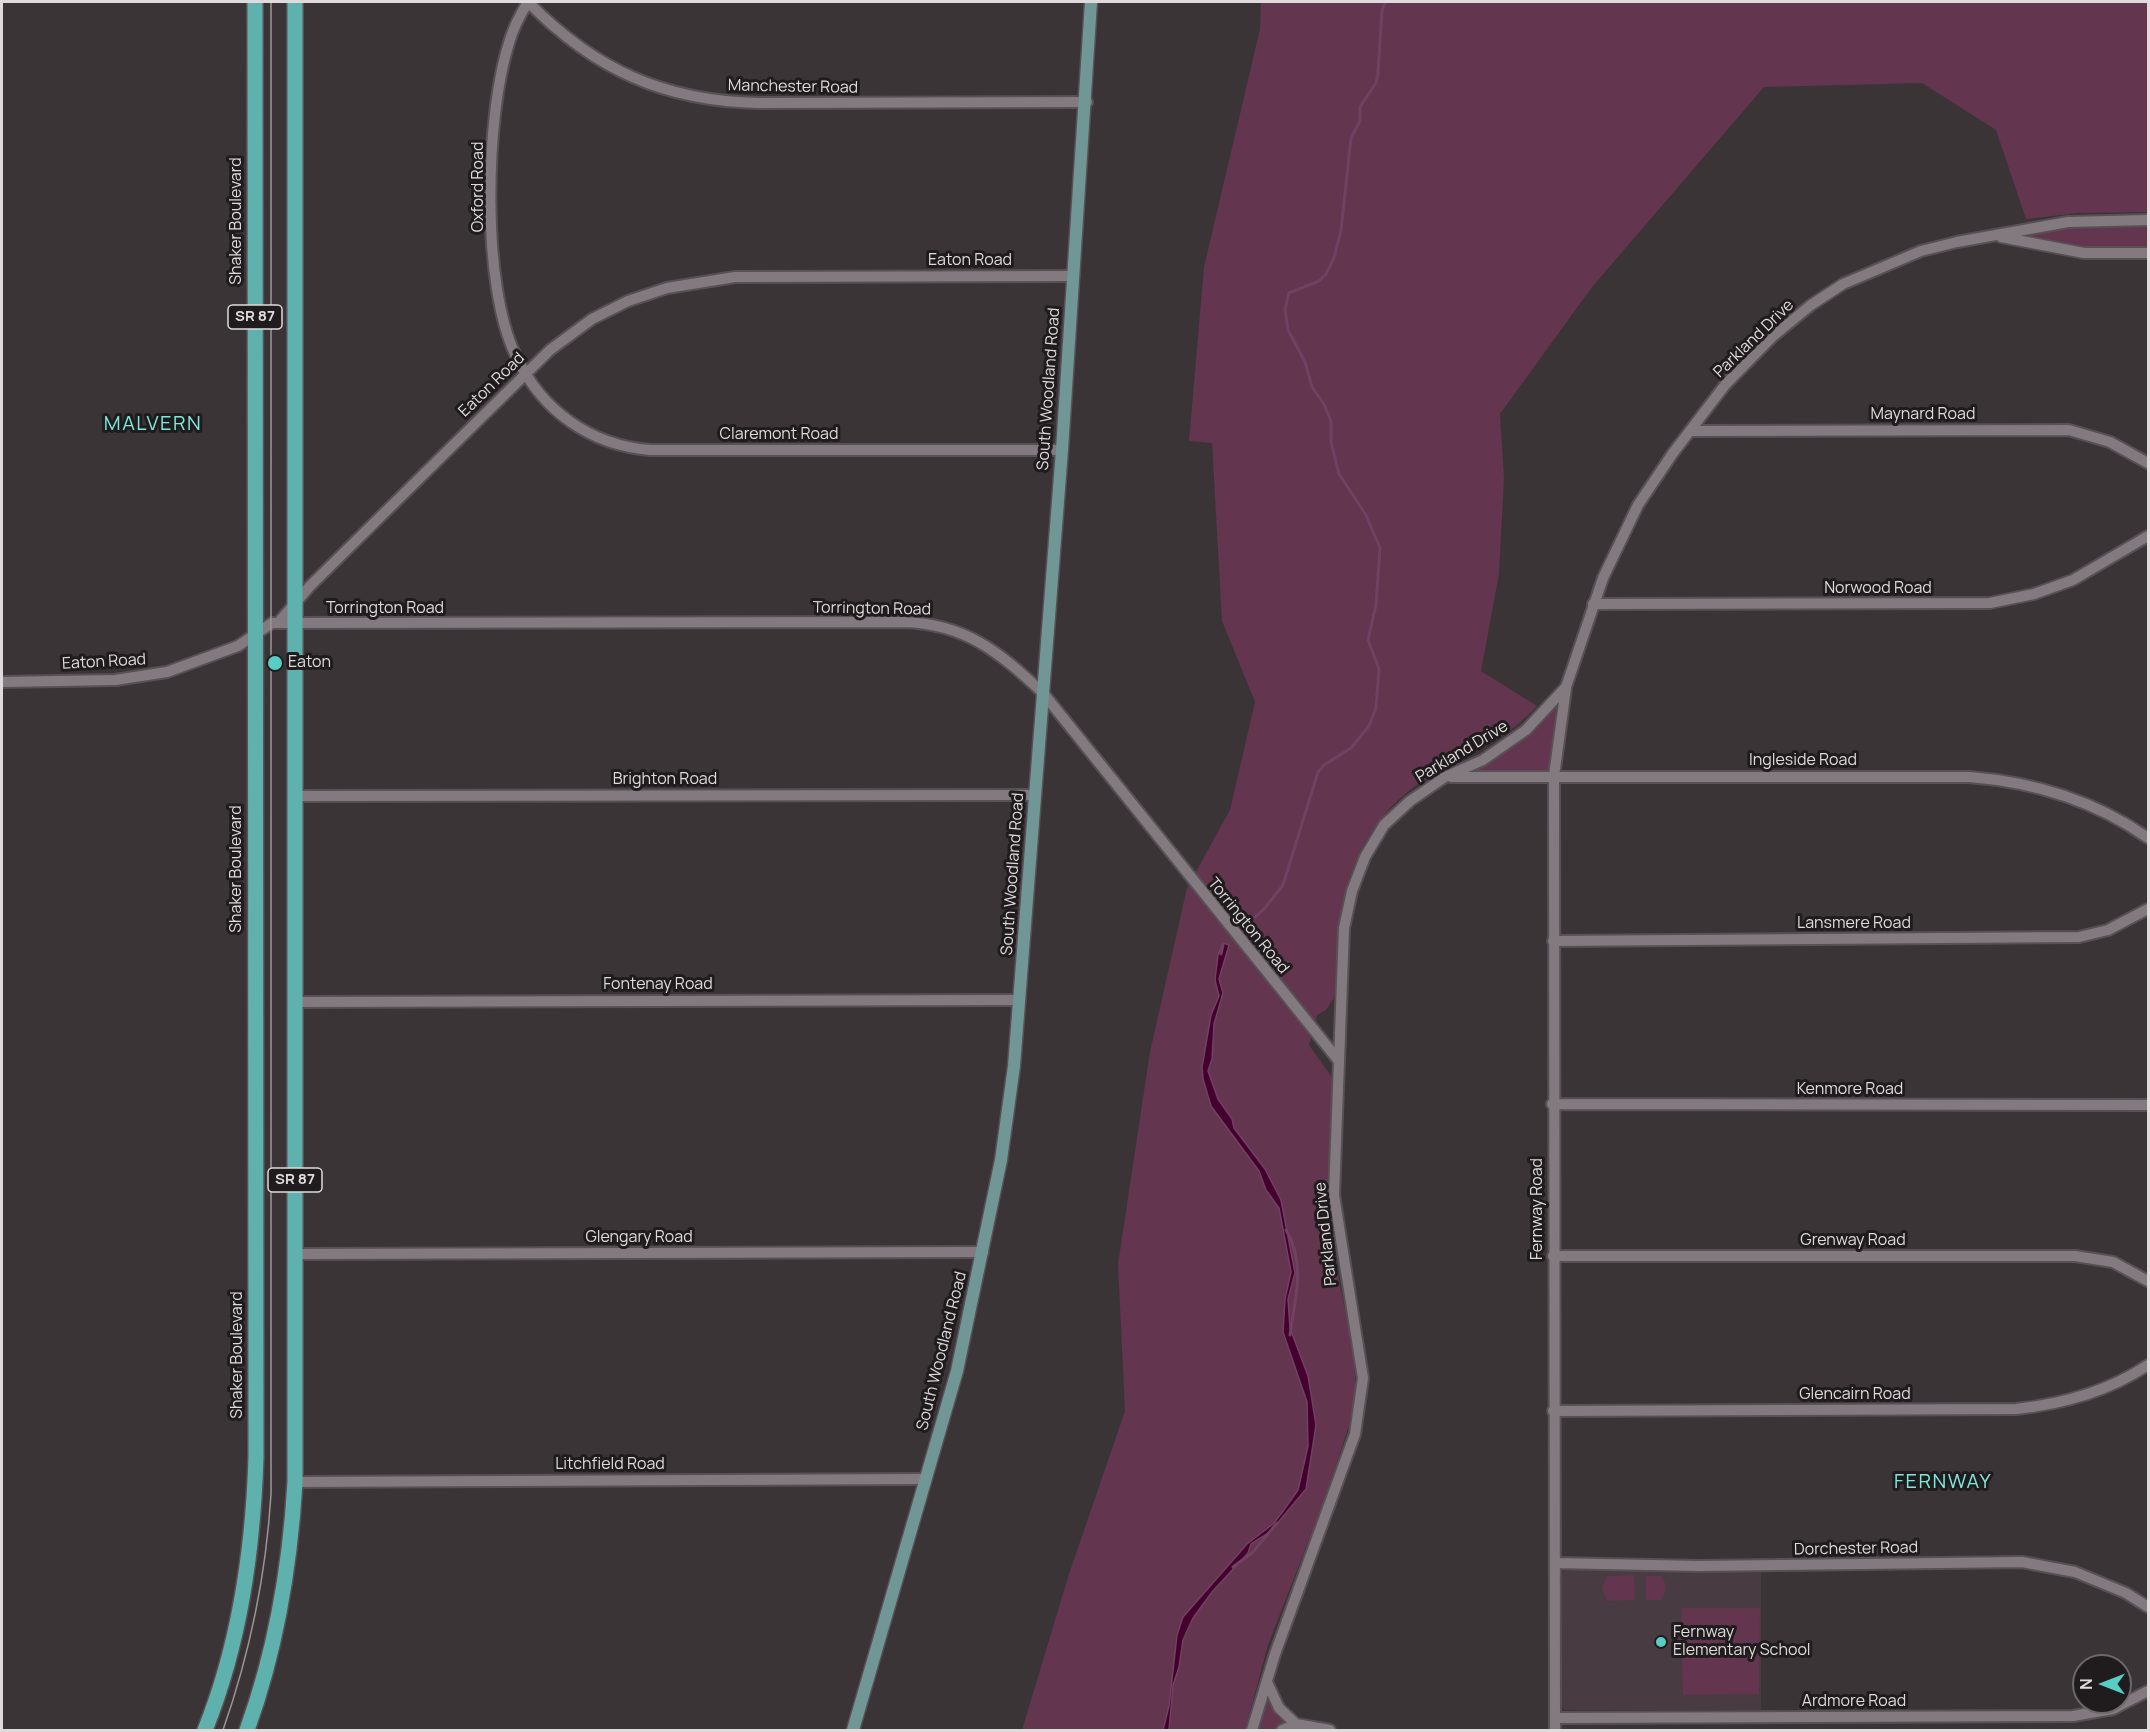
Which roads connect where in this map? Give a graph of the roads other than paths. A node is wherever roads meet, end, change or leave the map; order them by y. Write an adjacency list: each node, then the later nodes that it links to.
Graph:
1 (255, 2): 19 (main road, Shaker Boulevard / SR 87)
2 (295, 2): 15 (main road, SR 87)
3 (528, 2): 5 (street, Manchester Road); 10 (street, Oxford Road)
4 (1091, 2): 5 (street, South Woodland Road)
5 (1087, 102): 9 (street, South Woodland Road)
6 (2148, 220): 7 (street, Parkland Drive)
7 (1998, 236): 8 (street, Parkland Drive); 11 (street, Parkland Drive)
8 (2148, 253)
9 (1074, 276): 10 (street, Eaton Road); 12 (street, South Woodland Road)
10 (525, 373): 12 (street, Claremont Road); 15 (street, Eaton Road)
11 (1691, 431): 13 (street, Maynard Road); 16 (street, Parkland Drive)
12 (1062, 450): 22 (street, South Woodland Road)
13 (2148, 463)
14 (2148, 536): 16 (street, Norwood Road)
15 (295, 604): 17 (street, Eaton Road); 18 (main road, SR 87)
16 (1593, 604): 21 (street, Parkland Drive)
17 (278, 623): 18 (street, Torrington Road); 19 (street, Eaton Road)
18 (295, 624): 22 (street, Torrington Road); 26 (main road, SR 87)
19 (255, 633): 20 (street, Eaton Road); 49 (main road, Shaker Boulevard / SR 87)
20 (2, 682)
21 (1566, 687): 23 (street, Fernway Road); 24 (street, Parkland Drive)
22 (1043, 693): 25 (street, South Woodland Road); 32 (street, Torrington Road)
23 (1554, 776): 24 (street, Ingleside Road); 27 (street, Ingleside Road); 29 (street, Fernway Road)
24 (1445, 777): 32 (street, Parkland Drive)
25 (1035, 795): 26 (street, Brighton Road); 30 (street, South Woodland Road)
26 (295, 796): 31 (main road, SR 87)
27 (2148, 838)
28 (2148, 909): 29 (street, Lansmere Road)
29 (1553, 941): 33 (street, Fernway Road)
30 (1020, 1000): 31 (street, Fontenay Road); 35 (street, South Woodland Road)
31 (295, 1002): 36 (main road, SR 87)
32 (1339, 1061): 45 (street, Parkland Drive)
33 (1552, 1104): 34 (street, Kenmore Road); 37 (street, Fernway Road)
34 (2148, 1105)
35 (983, 1252): 36 (street, Glengary Road); 41 (street, South Woodland Road)
36 (295, 1254): 42 (main road, SR 87)
37 (1553, 1256): 38 (street, Grenway Road); 40 (street, Fernway Road)
38 (2148, 1281)
39 (2148, 1365): 40 (street, Glencairn Road)
40 (1553, 1411): 43 (street, Fernway Road)
41 (925, 1479): 42 (street, Litchfield Road); 51 (street, South Woodland Road)
42 (295, 1482): 50 (main road, SR 87)
43 (1556, 1563): 44 (street, Dorchester Road); 47 (street, Fernway Road)
44 (2148, 1607)
45 (1267, 1681): 48 (street); 52 (street, Parkland Drive)
46 (2148, 1691): 47 (street, Ardmore Road)
47 (1555, 1718): 55 (street, Fernway Road)
48 (1296, 1724): 53 (street); 54 (street)
49 (205, 1731)
50 (247, 1731)
51 (853, 1731)
52 (1252, 1731)
53 (1282, 1731)
54 (1330, 1731)
55 (1555, 1731)

